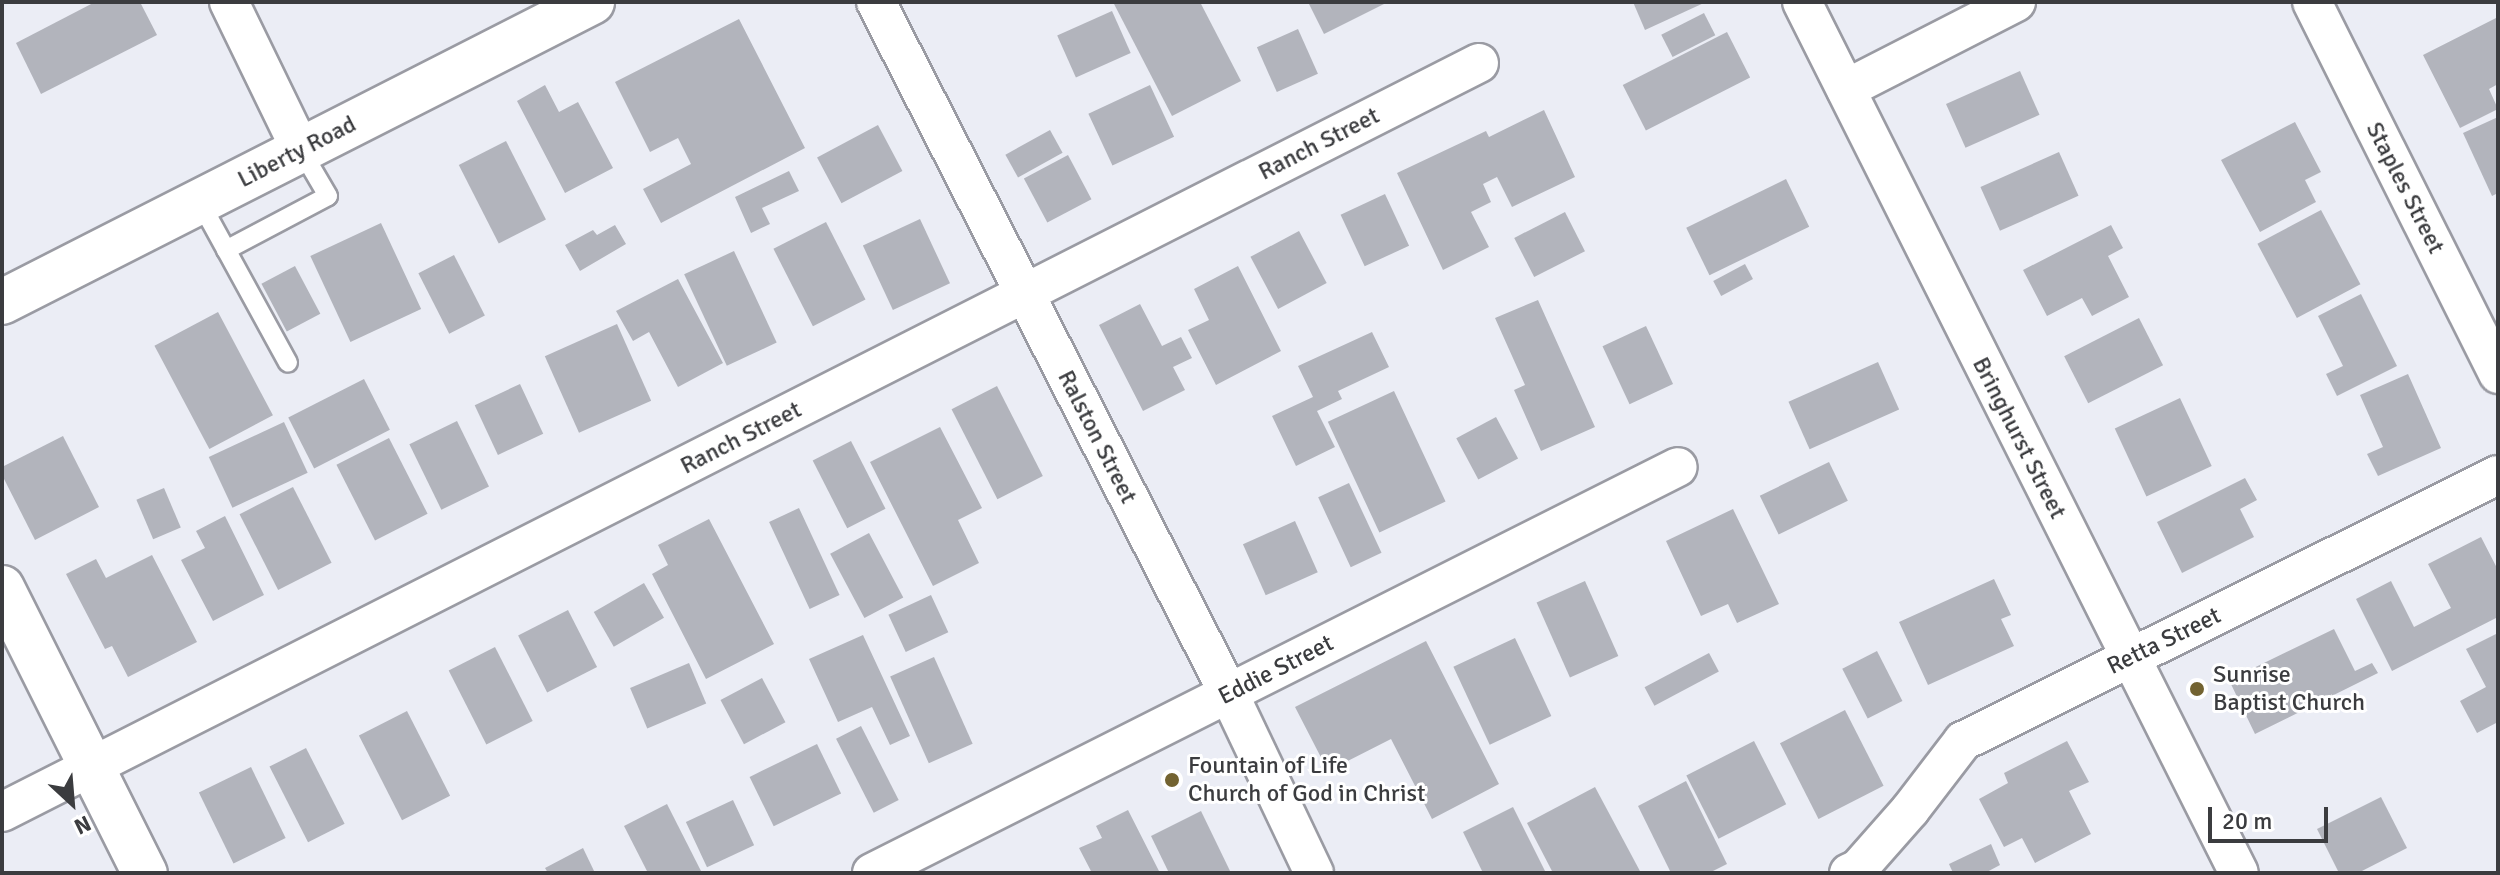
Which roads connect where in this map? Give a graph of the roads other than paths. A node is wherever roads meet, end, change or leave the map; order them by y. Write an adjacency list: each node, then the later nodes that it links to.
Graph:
1 (229, 2): 9 (street)
2 (592, 2): 9 (main road, Liberty Road)
3 (876, 2): 12 (street, Ralston Street)
4 (1802, 2): 8 (street, Bringhurst Street)
5 (2016, 2): 8 (street)
6 (2312, 2): 15 (street, Staples Street)
7 (1479, 63): 12 (street, Ranch Street)
8 (1846, 89): 19 (street, Bringhurst Street)
9 (301, 150): 10 (main road, Liberty Road); 11 (lane)
10 (200, 202): 11 (lane); 13 (main road, Liberty Road)
11 (226, 250): 14 (lane)
12 (1024, 294): 20 (street, Ralston Street); 21 (street, Ranch Street)
13 (2, 302)
14 (288, 363)
15 (2498, 374)
16 (1678, 467): 20 (street, Eddie Street)
17 (2498, 475): 19 (street, Retta Street)
18 (2, 588): 21 (main road)
19 (2131, 658): 23 (street, Retta Street); 27 (street, Bringhurst Street)
20 (1229, 694): 25 (street, Eddie Street); 26 (street, Ralston Street)
21 (92, 767): 22 (street, Ranch Street); 24 (main road)
22 (2, 812)
23 (1860, 864)
24 (145, 873)
25 (872, 873)
26 (1314, 873)
27 (2239, 873)

